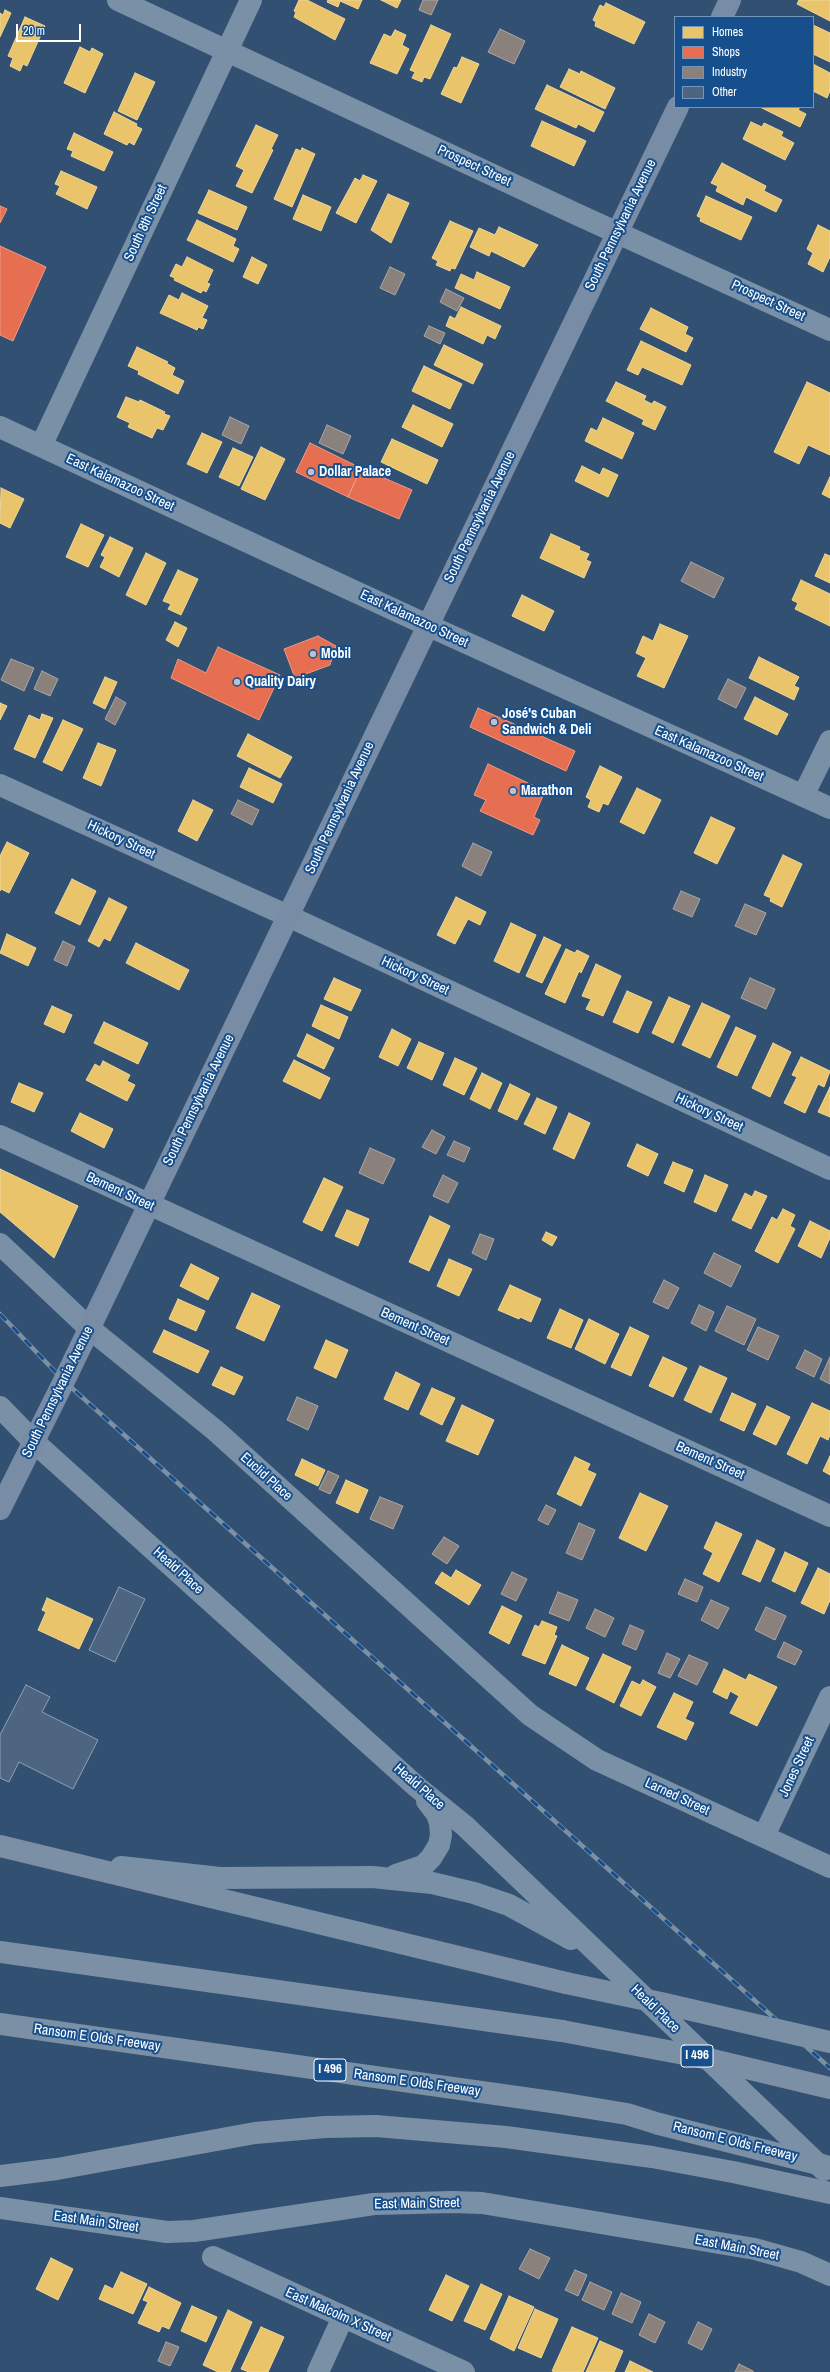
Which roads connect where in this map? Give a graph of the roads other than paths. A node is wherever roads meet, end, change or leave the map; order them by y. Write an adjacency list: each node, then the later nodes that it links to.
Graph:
1 (118, 0): 5 (street, Prospect Street)
2 (252, 0): 5 (street, South 8th Street)
3 (730, 0): 4 (main road)
4 (722, 16)
5 (226, 51): 7 (street, Prospect Street); 10 (street, South 8th Street)
6 (678, 108): 7 (main road, South Pennsylvania Avenue)
7 (617, 232): 8 (street, Prospect Street); 11 (main road, South Pennsylvania Avenue)
8 (830, 330)
9 (0, 427): 10 (street, East Kalamazoo Street)
10 (41, 446): 11 (street, East Kalamazoo Street)
11 (427, 625): 14 (street, East Kalamazoo Street); 16 (main road, South Pennsylvania Avenue)
12 (830, 741): 14 (street)
13 (0, 785): 16 (street, Hickory Street)
14 (803, 796): 15 (street, East Kalamazoo Street)
15 (830, 808)
16 (288, 916): 18 (street, Hickory Street); 19 (main road, South Pennsylvania Avenue)
17 (0, 1136): 19 (street, Bement Street)
18 (830, 1169)
19 (149, 1205): 21 (main road, South Pennsylvania Avenue); 25 (street, Bement Street)
20 (0, 1244): 21 (street, Euclid Place)
21 (89, 1328): 23 (main road, South Pennsylvania Avenue); 27 (street, Euclid Place)
22 (0, 1407): 23 (street, Heald Place)
23 (34, 1442): 24 (main road, South Pennsylvania Avenue); 28 (street, Heald Place)
24 (0, 1509)
25 (830, 1516)
26 (830, 1697): 29 (street, Jones Street)
27 (530, 1715): 29 (street, Larned Street)
28 (417, 1787): 33 (street); 35 (street, Heald Place)
29 (764, 1836): 32 (street, Larned Street)
30 (0, 1846): 31 (highway)
31 (66, 1861): 33 (street); 37 (highway, bridge)
32 (830, 1867)
33 (388, 1877): 35 (street)
34 (0, 1952): 38 (highway, I 496, bridge)
35 (614, 1970): 40 (street, Heald Place)
36 (0, 2024): 39 (highway, Ransom E Olds Freeway / I 496, bridge)
37 (830, 2042)
38 (830, 2088)
39 (830, 2167)
40 (830, 2175)
41 (0, 2176): 42 (highway)
42 (830, 2193)
43 (0, 2208): 45 (street, East Main Street)
44 (213, 2257): 46 (street, East Malcolm X Street)
45 (830, 2275)
46 (343, 2317): 47 (street); 48 (street, East Malcolm X Street)
47 (318, 2372)
48 (464, 2372)

